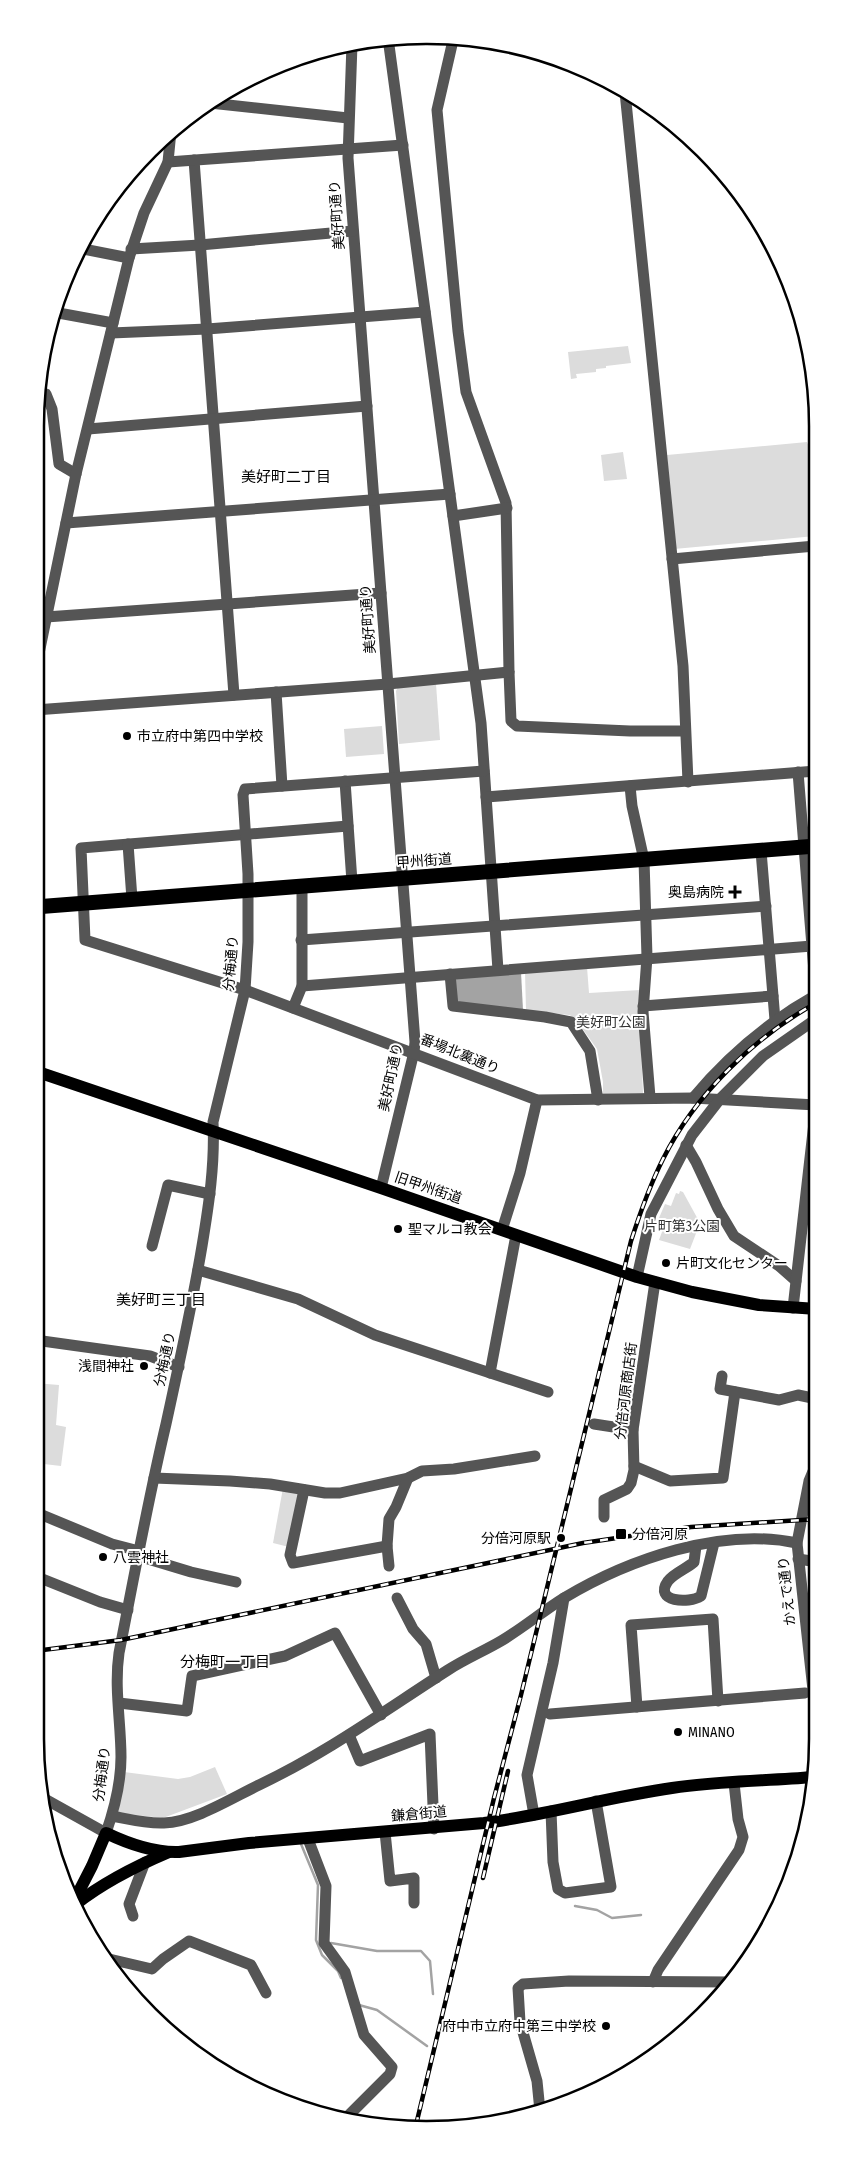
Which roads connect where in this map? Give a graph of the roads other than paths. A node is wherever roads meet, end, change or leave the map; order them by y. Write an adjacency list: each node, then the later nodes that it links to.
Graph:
1 (452, 45): 28 (street)
2 (389, 46): 8 (street)
3 (352, 51): 6 (street, 美好町通り)
4 (626, 100): 33 (street)
5 (220, 104): 6 (street)
6 (348, 118): 9 (street, 美好町通り)
7 (170, 143): 11 (street)
8 (403, 145): 9 (street); 16 (street)
9 (348, 148): 10 (street); 12 (street, 美好町通り)
10 (194, 160): 11 (street); 13 (street)
11 (168, 162): 15 (street)
12 (353, 231): 13 (street); 18 (street, 美好町通り)
13 (200, 245): 15 (street); 20 (street)
14 (87, 249): 15 (street)
15 (130, 254): 19 (street)
16 (425, 312): 18 (street); 26 (street)
17 (61, 314): 19 (street)
18 (360, 317): 20 (street); 22 (street, 美好町通り)
19 (112, 328): 20 (street); 24 (street)
20 (207, 329): 23 (street)
21 (46, 394): 25 (street)
22 (367, 406): 23 (street); 27 (street, 美好町通り)
23 (214, 418): 24 (street); 29 (street)
24 (88, 429): 25 (street)
25 (76, 474): 31 (street)
26 (450, 494): 27 (street); 30 (street)
27 (374, 500): 29 (street); 34 (street, 美好町通り)
28 (507, 508): 30 (street); 38 (street)
29 (220, 512): 31 (street); 35 (street)
30 (453, 516): 39 (street)
31 (66, 523): 36 (street)
32 (809, 547): 33 (street)
33 (672, 559): 44 (street)
34 (381, 593): 35 (street); 40 (street, 美好町通り)
35 (228, 604): 37 (street); 42 (street)
36 (44, 614)
37 (44, 622)
38 (509, 672): 39 (street); 44 (street)
39 (474, 676): 40 (street); 45 (street)
40 (388, 684): 41 (street); 48 (street, 美好町通り)
41 (276, 692): 42 (street); 51 (street)
42 (234, 695): 43 (street)
43 (44, 709)
44 (685, 731): 50 (street)
45 (484, 771): 48 (street); 53 (street)
46 (809, 771): 47 (street)
47 (798, 772): 50 (street); 56 (street)
48 (395, 777): 49 (street); 62 (street, 美好町通り)
49 (345, 781): 51 (street); 54 (street)
50 (688, 782): 52 (street)
51 (282, 786): 55 (street, 分梅通り)
52 (630, 786): 53 (street); 60 (street)
53 (486, 797): 61 (street)
54 (348, 826): 55 (street); 63 (street)
55 (246, 835): 57 (street); 65 (street, 分梅通り)
56 (809, 841)
57 (128, 844): 66 (street); 67 (street)
58 (809, 847): 59 (highway, 甲州街道)
59 (761, 851): 60 (highway, 甲州街道); 69 (street)
60 (644, 860): 61 (highway, 甲州街道); 70 (street)
61 (492, 872): 62 (highway, 甲州街道); 71 (street)
62 (403, 879): 63 (highway, 甲州街道); 72 (street, 美好町通り)
63 (352, 882): 64 (highway, 甲州街道)
64 (302, 886): 65 (highway, 甲州街道); 73 (street)
65 (248, 890): 66 (highway, 甲州街道); 81 (street, 分梅通り)
66 (132, 899): 67 (highway, 甲州街道)
67 (83, 903): 68 (highway, 甲州街道); 81 (street, 番場北裏通り)
68 (44, 906)
69 (766, 906): 70 (street); 75 (street)
70 (647, 914): 71 (street); 76 (street)
71 (496, 926): 72 (street); 77 (street)
72 (407, 933): 73 (street); 79 (street, 美好町通り)
73 (301, 940): 80 (street)
74 (809, 946): 75 (street)
75 (769, 949): 76 (street); 82 (street)
76 (647, 957): 77 (street); 84 (street)
77 (498, 970): 78 (street)
78 (450, 974): 79 (street); 94 (street)
79 (410, 977): 80 (street); 88 (street, 美好町通り)
80 (302, 986): 85 (street)
81 (245, 990): 85 (street, 番場北裏通り); 96 (street, 分梅通り)
82 (773, 996): 84 (street); 86 (street)
83 (809, 1000): 86 (street)
84 (643, 1006): 90 (street)
85 (293, 1008): 88 (street, 番場北裏通り)
86 (775, 1020): 91 (street)
87 (809, 1024): 92 (street)
88 (414, 1052): 93 (street, 番場北裏通り); 99 (street, 美好町通り)
89 (44, 1074): 96 (main road, 旧甲州街道)
90 (650, 1098): 91 (street, 番場北裏通り); 94 (street, 番場北裏通り)
91 (693, 1098): 92 (street, 番場北裏通り)
92 (720, 1099): 95 (street, 番場北裏通り); 97 (street)
93 (537, 1100): 94 (street, 番場北裏通り); 101 (street)
94 (598, 1100)
95 (809, 1105)
96 (213, 1131): 99 (main road, 旧甲州街道); 100 (street, 分梅通り)
97 (686, 1145): 105 (street); 106 (street)
98 (809, 1167): 106 (street)
99 (381, 1188): 101 (main road, 旧甲州街道)
100 (210, 1194): 103 (street); 104 (street, 分梅通り)
101 (502, 1230): 102 (main road, 旧甲州街道)
102 (516, 1235): 105 (main road, 旧甲州街道); 112 (street)
103 (152, 1246)
104 (198, 1270): 111 (street, 分梅通り); 112 (street)
105 (637, 1277): 107 (main road, 旧甲州街道)
106 (796, 1281): 108 (street)
107 (655, 1282): 108 (main road, 旧甲州街道); 118 (street, 分倍河原商店街)
108 (793, 1308): 109 (main road, 旧甲州街道)
109 (809, 1309)
110 (44, 1341): 111 (street)
111 (179, 1367): 121 (street, 分梅通り)
112 (490, 1373): 114 (street)
113 (722, 1376): 115 (street)
114 (548, 1392)
115 (735, 1392): 116 (street); 120 (street)
116 (809, 1397)
117 (594, 1424): 118 (street)
118 (633, 1430): 120 (street, 分倍河原商店街)
119 (535, 1456): 122 (street)
120 (634, 1466): 126 (street, 分倍河原商店街)
121 (154, 1478): 124 (street); 131 (street, 分梅通り)
122 (408, 1478): 124 (street); 129 (street)
123 (809, 1481): 128 (street)
124 (304, 1490): 129 (street)
125 (44, 1516): 131 (street)
126 (604, 1518)
127 (714, 1543): 128 (street, かえで通り); 130 (street, かえで通り); 136 (street)
128 (797, 1543): 132 (street, かえで通り)
129 (387, 1546): 134 (street)
130 (696, 1546): 135 (street); 140 (street, かえで通り)
131 (139, 1553): 138 (street); 141 (street, 分梅通り)
132 (798, 1559): 133 (street); 142 (street, かえで通り)
133 (809, 1561)
134 (389, 1566)
135 (688, 1567): 136 (street); 136 (street)
136 (705, 1577)
137 (44, 1580): 141 (street)
138 (236, 1582)
139 (397, 1598): 143 (street)
140 (564, 1598): 143 (street, かえで通り); 156 (street)
141 (128, 1610): 146 (street, 分梅通り)
142 (809, 1656)
143 (436, 1678): 149 (street, かえで通り)
144 (805, 1693): 145 (street)
145 (718, 1701): 147 (street); 147 (street)
146 (119, 1703): 149 (street); 157 (street, 分梅通り)
147 (637, 1707): 148 (street)
148 (550, 1714)
149 (381, 1715): 150 (street, かえで通り)
150 (349, 1735): 157 (street, かえで通り); 158 (street)
151 (807, 1777): 152 (main road, 鎌倉街道)
152 (734, 1783): 154 (main road, 鎌倉街道); 169 (street)
153 (49, 1801): 160 (street)
154 (596, 1801): 155 (main road, 鎌倉街道); 155 (street)
155 (551, 1810): 156 (main road, 鎌倉街道)
156 (534, 1815): 158 (main road, 鎌倉街道)
157 (112, 1816): 160 (street, 分梅通り)
158 (434, 1829): 159 (main road, 鎌倉街道)
159 (385, 1832): 161 (main road, 鎌倉街道); 166 (street)
160 (106, 1833): 162 (main road, 鎌倉街道); 164 (main road)
161 (308, 1839): 162 (main road, 鎌倉街道); 173 (street)
162 (169, 1852): 163 (main road)
163 (145, 1862): 165 (main road); 167 (street)
164 (78, 1896)
165 (80, 1900)
166 (414, 1903)
167 (133, 1916)
168 (115, 1960): 171 (street)
169 (653, 1982): 170 (street); 172 (street)
170 (722, 1982)
171 (266, 1993)
172 (539, 2104)
173 (351, 2114)

